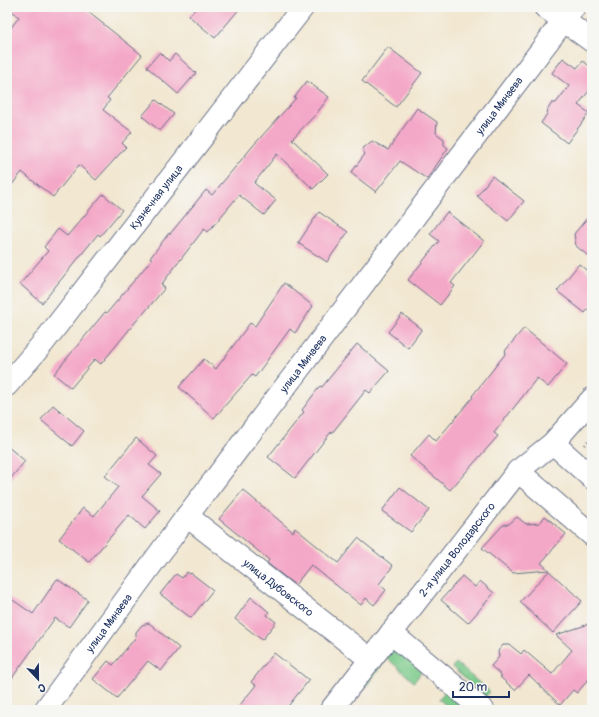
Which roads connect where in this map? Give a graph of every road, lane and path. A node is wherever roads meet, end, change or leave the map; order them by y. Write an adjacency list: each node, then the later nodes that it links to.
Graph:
1 (303, 7): 5 (street, Кузнечная улица)
2 (545, 7): 3 (street)
3 (569, 13): 4 (street); 10 (street, улица Минаева)
4 (592, 41)
5 (7, 385)
6 (592, 398): 7 (street, 2-я улица Володарского)
7 (553, 443): 8 (street, 2-я улица Володарского); 9 (street)
8 (518, 471): 11 (street); 12 (street, 2-я улица Володарского)
9 (592, 478)
10 (187, 516): 13 (street, улица Дубовского); 14 (street, улица Минаева)
11 (592, 535)
12 (391, 633): 13 (street, 2-я улица Володарского); 16 (street)
13 (370, 659): 15 (street, 2-я улица Володарского)
14 (45, 710)
15 (331, 710)
16 (483, 710)

